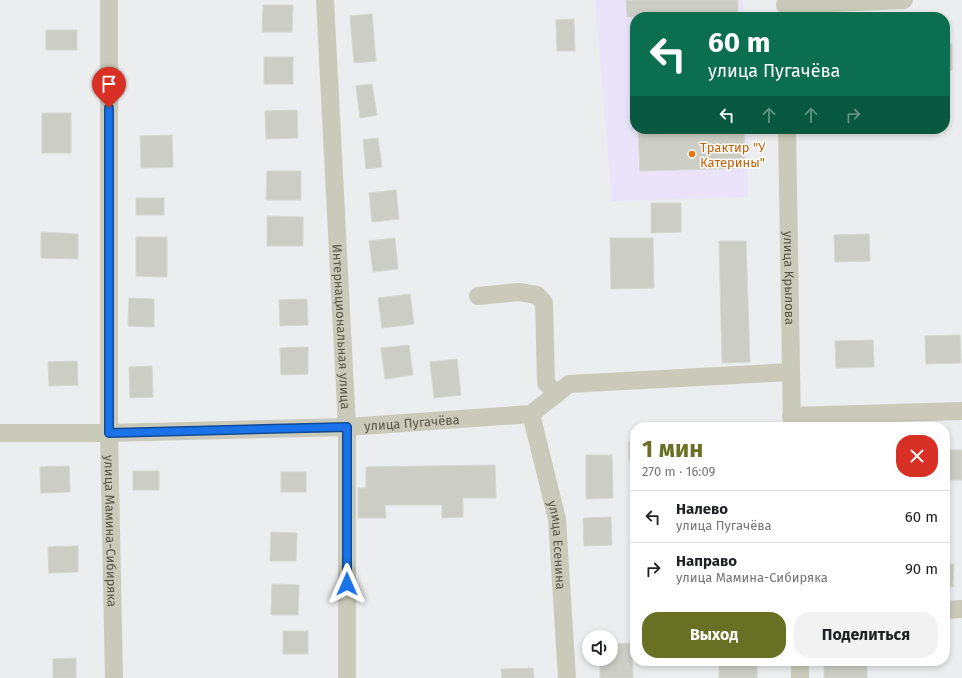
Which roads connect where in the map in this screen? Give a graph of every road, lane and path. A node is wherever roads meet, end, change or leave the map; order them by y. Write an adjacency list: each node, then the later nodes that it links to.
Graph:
1 (109, 0): 14 (street, улица Мамина-Сибиряка)
2 (325, 0): 12 (street, Интернациональная улица)
3 (904, 0): 4 (street)
4 (785, 7)
5 (787, 134): 7 (street, улица Крылова)
6 (478, 296): 8 (street)
7 (790, 372): 8 (street); 11 (street, улица Крылова)
8 (557, 394): 10 (street)
9 (962, 411): 11 (street)
10 (531, 414): 12 (street, улица Пугачёва); 20 (street, улица Есенина)
11 (791, 421)
12 (347, 427): 14 (street, улица Пугачёва); 19 (street, Интернациональная улица)
13 (0, 433): 14 (street, улица Пугачёва)
14 (109, 433): 18 (street, улица Мамина-Сибиряка)
15 (962, 609): 16 (street)
16 (950, 610)
17 (800, 666): 21 (street)
18 (114, 678)
19 (347, 678)
20 (567, 678)
21 (800, 678)

